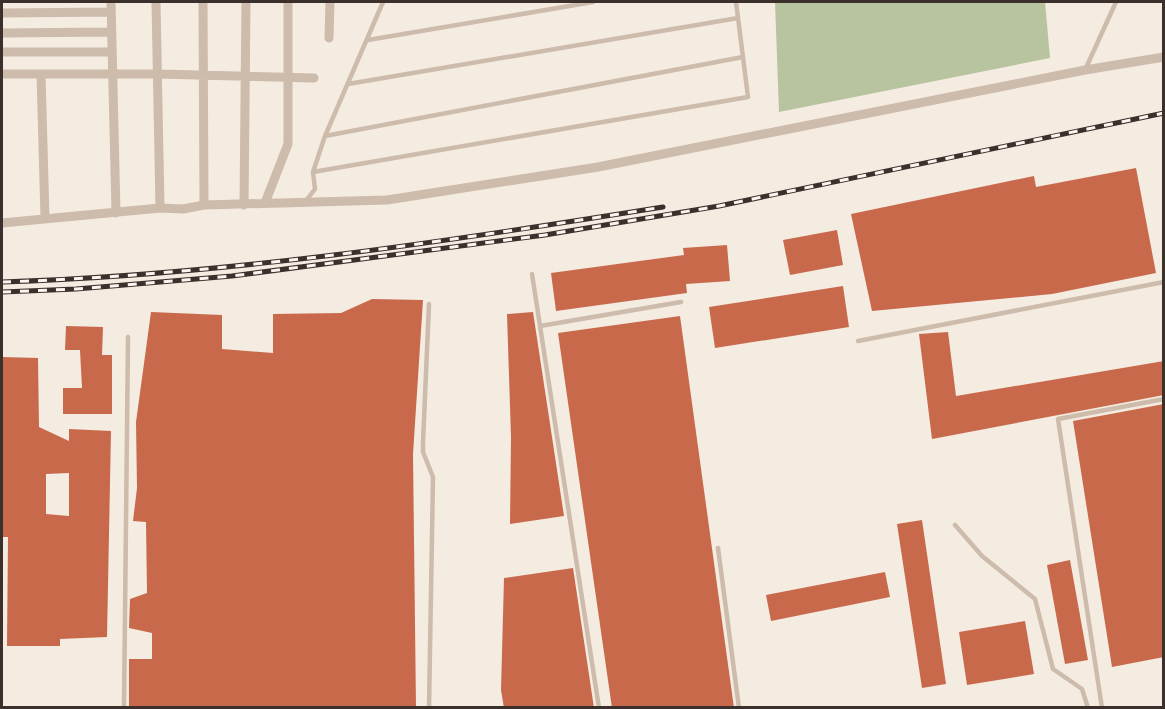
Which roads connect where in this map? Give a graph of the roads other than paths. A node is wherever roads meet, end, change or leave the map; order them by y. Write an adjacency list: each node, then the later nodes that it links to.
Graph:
1 (44, 2): 13 (street)
2 (111, 2): 12 (street)
3 (156, 2): 28 (street)
4 (203, 2): 29 (street)
5 (246, 2): 31 (street)
6 (288, 2): 30 (street)
7 (330, 2): 18 (street)
8 (383, 2): 19 (lane)
9 (593, 2): 19 (lane)
10 (736, 2): 15 (lane)
11 (1116, 2): 24 (lane)
12 (111, 12): 13 (street); 16 (street)
13 (44, 13): 14 (street)
14 (2, 14)
15 (738, 18): 22 (lane); 33 (lane)
16 (111, 32): 17 (street); 21 (street)
17 (2, 33)
18 (329, 38)
19 (368, 40): 33 (lane)
20 (2, 52): 21 (street)
21 (111, 52): 27 (street)
22 (743, 57): 34 (lane); 35 (lane)
23 (1164, 57): 24 (street)
24 (1085, 69): 36 (street)
25 (2, 74): 26 (street)
26 (41, 74): 27 (street); 42 (street)
27 (111, 74): 28 (street); 41 (street)
28 (158, 74): 29 (street); 40 (street)
29 (202, 75): 31 (street); 38 (street)
30 (288, 77): 31 (street); 32 (street); 37 (street)
31 (245, 78): 39 (street)
32 (314, 78)
33 (348, 84): 34 (lane)
34 (326, 136): 35 (lane)
35 (313, 172): 36 (lane)
36 (304, 202): 37 (street)
37 (265, 203): 39 (street)
38 (204, 205): 39 (street); 40 (street)
39 (244, 206)
40 (160, 208): 41 (street)
41 (116, 213): 42 (street)
42 (45, 218): 43 (street)
43 (2, 224)
44 (532, 274): 48 (lane)
45 (1164, 282): 50 (lane)
46 (681, 302): 48 (lane)
47 (429, 304): 55 (lane)
48 (540, 326): 56 (lane)
49 (128, 338): 54 (lane)
50 (858, 341)
51 (1164, 399): 59 (lane)
52 (955, 525): 58 (lane)
53 (718, 548): 57 (lane)
54 (124, 708)
55 (429, 708)
56 (599, 708)
57 (739, 708)
58 (1088, 708)
59 (1102, 708)

